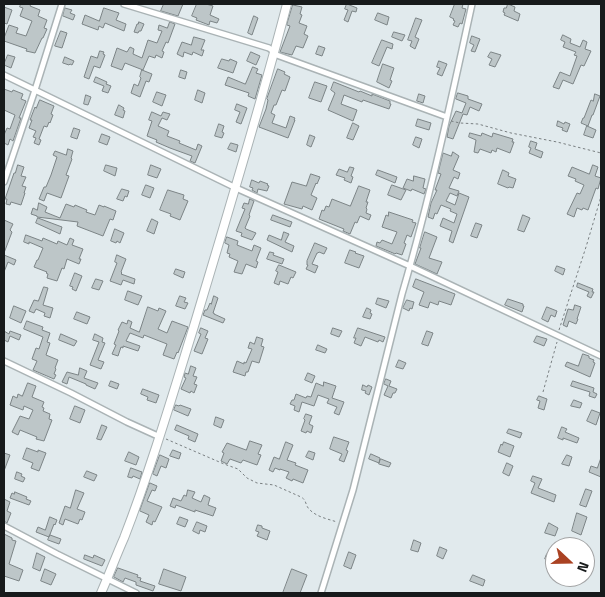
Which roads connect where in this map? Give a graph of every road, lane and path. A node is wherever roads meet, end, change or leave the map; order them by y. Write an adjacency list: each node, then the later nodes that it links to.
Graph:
1 (62, 4): 7 (street)
2 (124, 4): 5 (street)
3 (287, 4): 5 (street)
4 (472, 4): 8 (street)
5 (274, 54): 8 (street); 12 (street)
6 (4, 75): 7 (street)
7 (36, 90): 10 (street); 12 (street)
8 (447, 117): 9 (path); 14 (street)
9 (601, 153)
10 (6, 167): 11 (street)
11 (4, 182)
12 (236, 188): 14 (street); 19 (street)
13 (601, 190): 15 (path)
14 (410, 266): 15 (street); 20 (street)
15 (558, 336): 16 (street); 18 (path)
16 (601, 356)
17 (4, 361): 19 (street)
18 (542, 392)
19 (160, 437): 20 (path); 22 (street)
20 (342, 524): 25 (street)
21 (4, 526): 22 (street)
22 (107, 579): 23 (street); 24 (street)
23 (101, 593)
24 (136, 593)
25 (320, 593)

